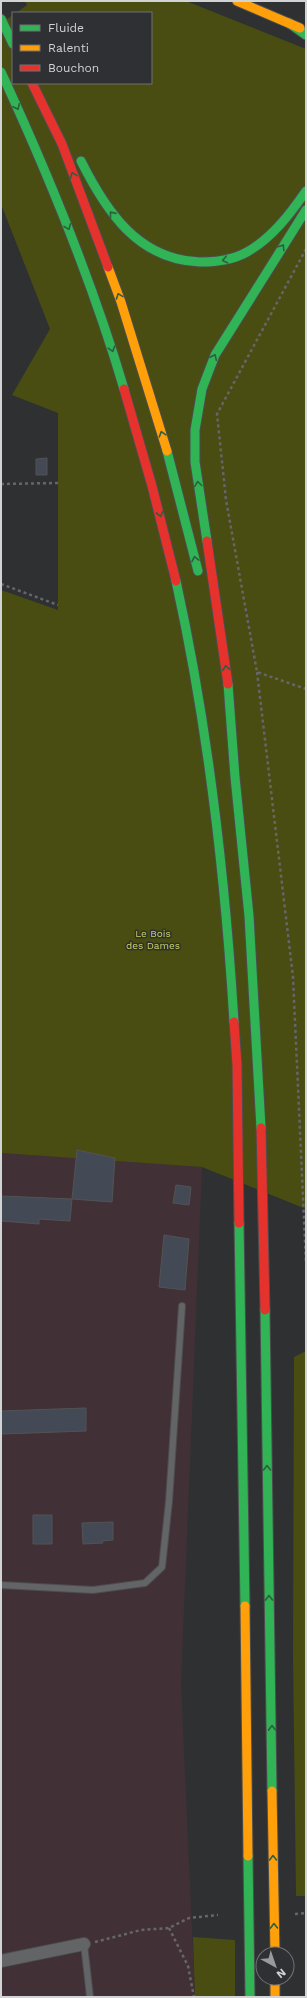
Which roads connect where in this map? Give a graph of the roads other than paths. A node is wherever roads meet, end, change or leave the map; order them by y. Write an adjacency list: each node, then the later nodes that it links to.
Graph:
1 (237, 1): 3 (main road)
2 (1, 18): 6 (main road); 7 (main road)
3 (289, 23): 4 (main road); 5 (main road)
4 (306, 30)
5 (306, 35)
6 (12, 36)
7 (12, 42)
8 (1, 72): 16 (main road, one-way to 16)
9 (32, 84): 17 (main road, one-way to 9)
10 (40, 84): 11 (main road)
11 (63, 124)
12 (75, 149): 13 (main road, one-way to 12)
13 (306, 191)
14 (306, 210): 19 (main road, one-way to 14)
15 (101, 347): 16 (main road)
16 (155, 497): 27 (main road, one-way to 27)
17 (199, 578)
18 (211, 631): 19 (main road)
19 (235, 777): 23 (main road, one-way to 19)
20 (182, 1306): 21 (lane)
21 (1, 1585)
22 (84, 1944): 24 (street); 26 (lane)
23 (274, 1946)
24 (1, 1961)
25 (275, 1986): 28 (main road)
26 (90, 1997)
27 (250, 1997)
28 (275, 1997)

